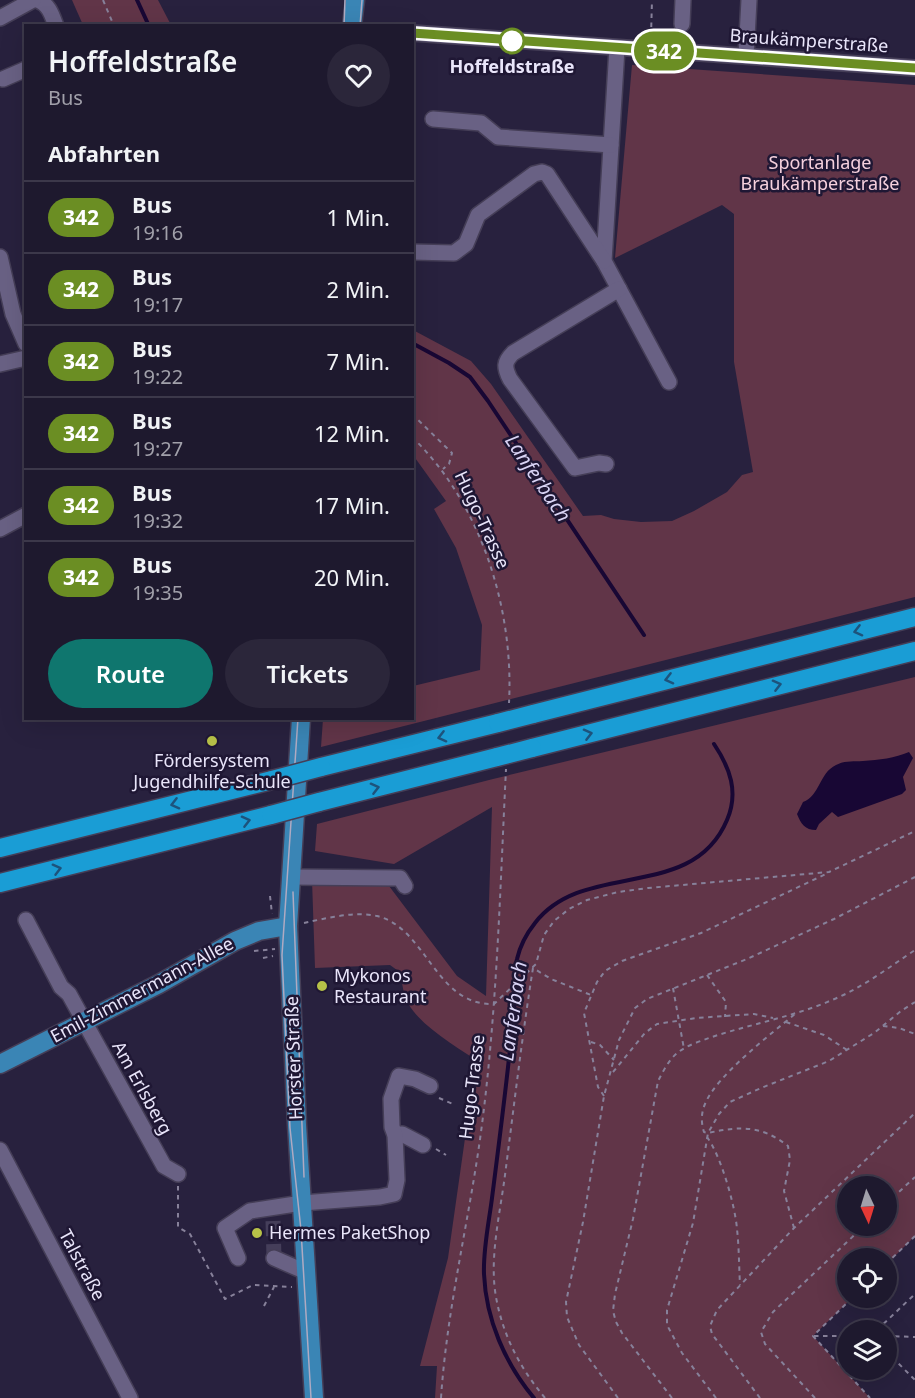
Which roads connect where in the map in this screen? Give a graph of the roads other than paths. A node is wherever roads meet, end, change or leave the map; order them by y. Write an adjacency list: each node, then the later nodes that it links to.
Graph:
1 (35, 0): 5 (street); 6 (street)
2 (356, 0): 7 (main road)
3 (682, 0): 8 (street)
4 (749, 0): 11 (street)
5 (0, 18)
6 (55, 24)
7 (352, 24)
8 (682, 24)
9 (414, 33): 10 (street, Braukämperstraße)
10 (617, 48): 11 (street, Braukämperstraße); 16 (street)
11 (746, 56): 12 (street, Braukämperstraße)
12 (915, 68)
13 (24, 70): 14 (street)
14 (3, 80)
15 (433, 119): 16 (street)
16 (611, 145): 19 (street)
17 (414, 252): 19 (street)
18 (0, 257): 21 (street)
19 (604, 261): 20 (street)
20 (619, 289): 24 (street); 25 (street)
21 (24, 339)
22 (24, 358): 23 (street)
23 (0, 364)
24 (669, 382)
25 (606, 464)
26 (24, 516): 27 (street)
27 (0, 529)
28 (915, 617): 31 (highway, one-way to 31, bridge)
29 (915, 651): 33 (highway, one-way to 29, bridge)
30 (301, 720): 32 (main road, Horster Straße)
31 (0, 848)
32 (290, 877): 34 (street); 36 (main road, Horster Straße)
33 (0, 884)
34 (405, 886)
35 (26, 921): 37 (street, Am Erlsberg)
36 (288, 926): 37 (main road, Emil-Zimmermann-Allee); 44 (main road, Horster Straße)
37 (84, 1022): 38 (main road, Emil-Zimmermann-Allee); 43 (street, Am Erlsberg)
38 (0, 1064)
39 (430, 1086): 40 (street)
40 (395, 1135): 41 (street); 44 (street)
41 (423, 1145)
42 (0, 1150): 50 (street, Talstraße)
43 (178, 1174)
44 (302, 1203): 45 (street); 49 (main road, Horster Straße)
45 (282, 1207): 46 (street); 47 (street)
46 (273, 1221)
47 (238, 1258)
48 (274, 1258): 49 (street)
49 (307, 1279): 51 (main road, Horster Straße)
50 (130, 1398)
51 (314, 1398)

